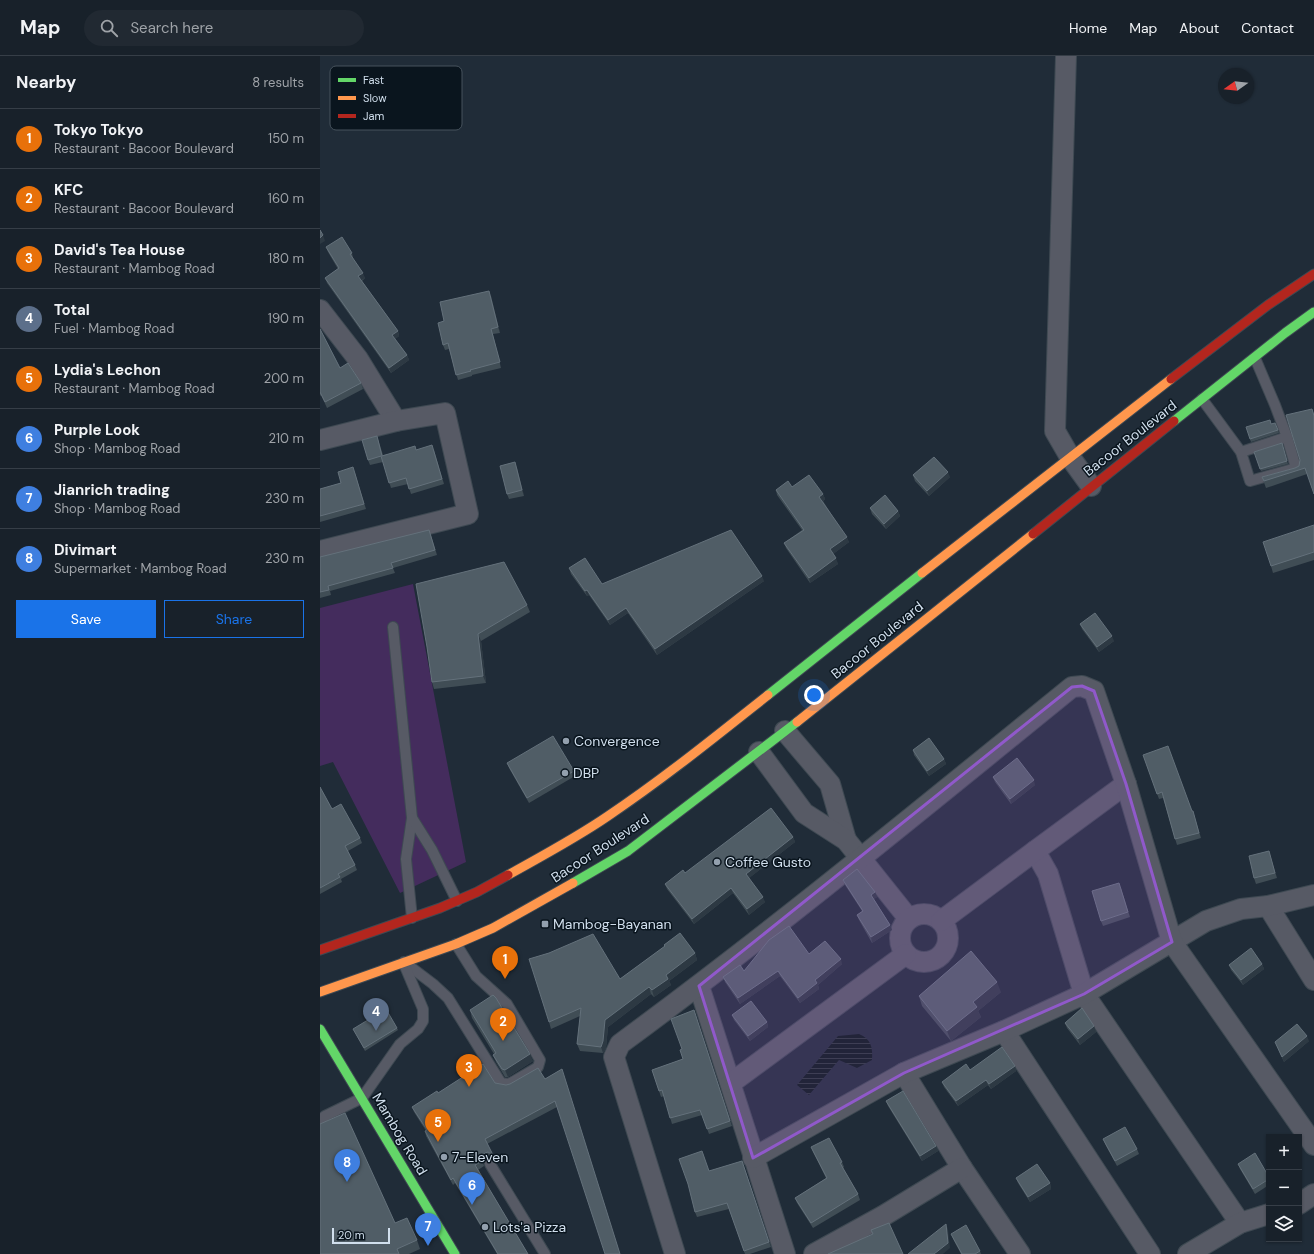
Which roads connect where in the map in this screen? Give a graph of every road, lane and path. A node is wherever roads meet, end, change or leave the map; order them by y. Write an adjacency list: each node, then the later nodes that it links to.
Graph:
1 (1066, 56): 11 (street)
2 (1314, 274): 11 (main road, Bacoor Boulevard)
3 (320, 310): 7 (street)
4 (1314, 312): 5 (main road, Bacoor Boulevard)
5 (1255, 358): 6 (main road, Bacoor Boulevard); 8 (lane)
6 (1202, 399): 10 (lane); 12 (main road, Bacoor Boulevard)
7 (396, 421): 9 (street); 13 (street)
8 (1286, 437): 10 (lane); 10 (lane)
9 (320, 440)
10 (1241, 452)
11 (1070, 457): 12 (street); 23 (main road, Bacoor Boulevard)
12 (1091, 486): 15 (main road, Bacoor Boulevard)
13 (320, 551)
14 (393, 626): 18 (lane)
15 (785, 731): 16 (main road, Bacoor Boulevard); 19 (street)
16 (759, 752): 19 (street); 29 (main road, Bacoor Boulevard)
17 (1126, 784): 20 (street); 21 (street); 28 (street)
18 (412, 818): 23 (lane); 25 (lane)
19 (846, 840): 21 (street)
20 (1035, 851): 27 (street); 36 (street)
21 (860, 859): 26 (street); 34 (street)
22 (1314, 895): 24 (street)
23 (457, 901): 25 (main road, Bacoor Boulevard)
24 (1268, 906): 28 (street); 33 (street)
25 (412, 918): 30 (main road, Bacoor Boulevard)
26 (909, 919): 27 (street); 31 (street)
27 (941, 921): 31 (street)
28 (1172, 942): 36 (street); 43 (street)
29 (456, 944): 32 (main road, Bacoor Boulevard); 32 (lane)
30 (320, 950)
31 (906, 954): 40 (street)
32 (404, 962): 35 (main road, Bacoor Boulevard); 41 (lane)
33 (1314, 980)
34 (699, 986): 40 (street); 53 (street)
35 (320, 992)
36 (1084, 994): 38 (street); 50 (street)
37 (320, 1029): 41 (main road, Mambog Road)
38 (1004, 1031): 39 (street); 57 (street)
39 (904, 1073): 44 (street); 46 (street)
40 (731, 1083): 44 (street)
41 (362, 1098): 42 (lane); 51 (main road, Mambog Road)
42 (323, 1118)
43 (1314, 1146)
44 (753, 1158): 54 (street)
45 (490, 1164): 52 (lane)
46 (962, 1168): 55 (street); 56 (street)
47 (1314, 1194): 48 (street)
48 (1302, 1202)
49 (1266, 1215): 50 (street)
50 (1240, 1223): 58 (street)
51 (455, 1254)
52 (545, 1254)
53 (675, 1254)
54 (785, 1254)
55 (814, 1254)
56 (1020, 1254)
57 (1150, 1254)
58 (1188, 1254)

